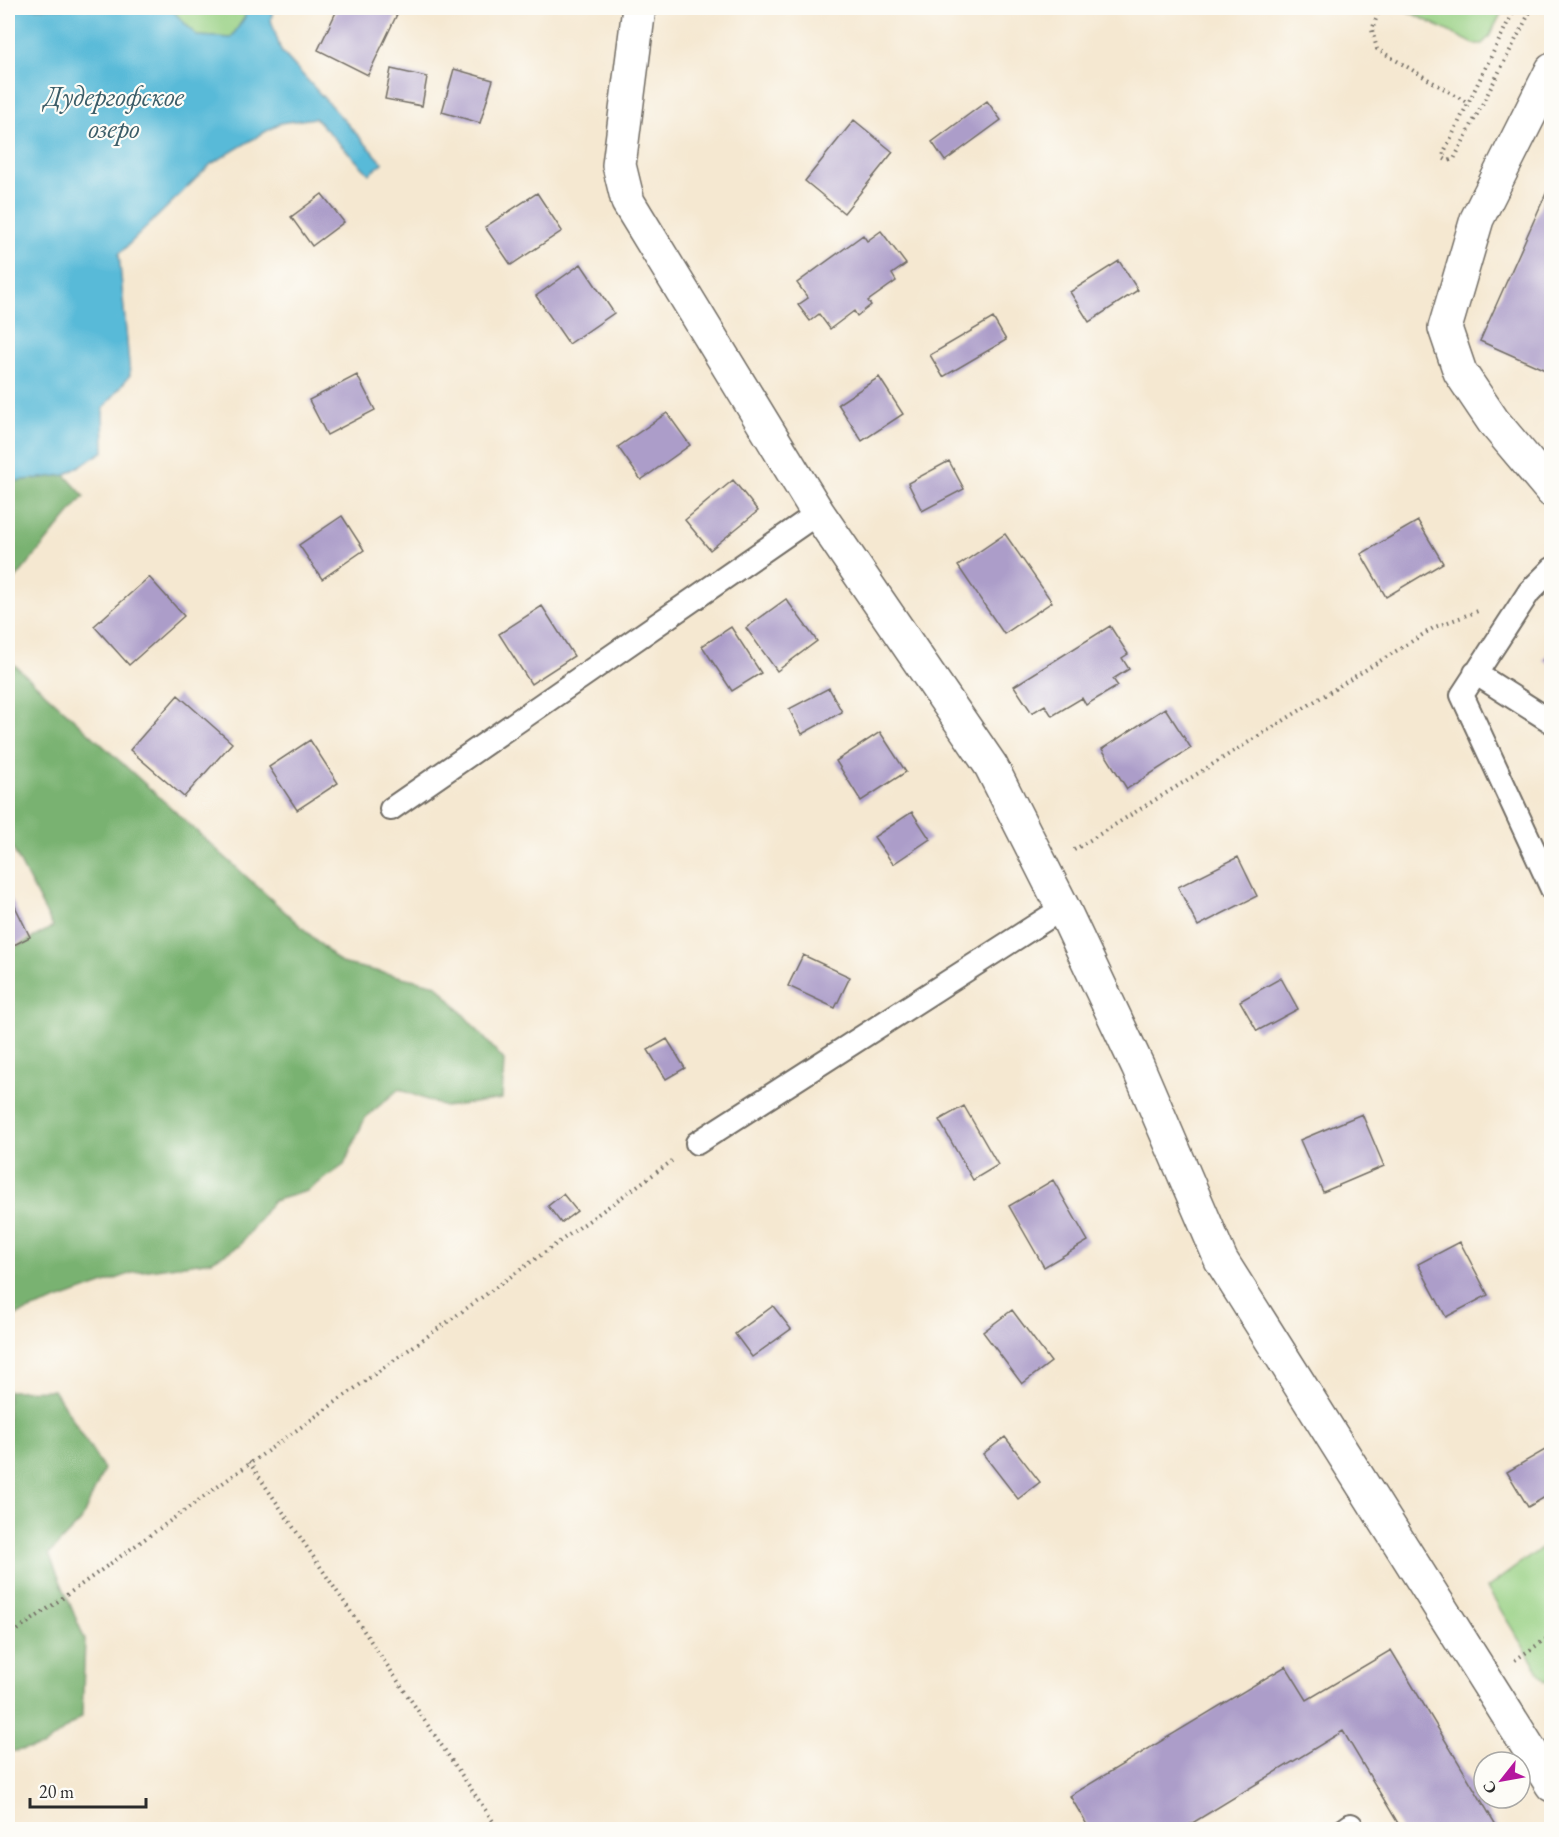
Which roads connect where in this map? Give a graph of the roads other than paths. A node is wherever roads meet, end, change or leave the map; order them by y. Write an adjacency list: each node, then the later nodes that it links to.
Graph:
1 (639, 8): 4 (street)
2 (1551, 70): 3 (street)
3 (1551, 491)
4 (818, 513): 8 (lane); 10 (street)
5 (1551, 569): 6 (lane)
6 (1475, 673): 7 (lane); 9 (lane)
7 (1551, 722)
8 (391, 809)
9 (1551, 889)
10 (1063, 908): 11 (lane); 12 (street)
11 (698, 1143)
12 (1551, 1785)
13 (1344, 1830): 14 (lane)
14 (1354, 1830)

